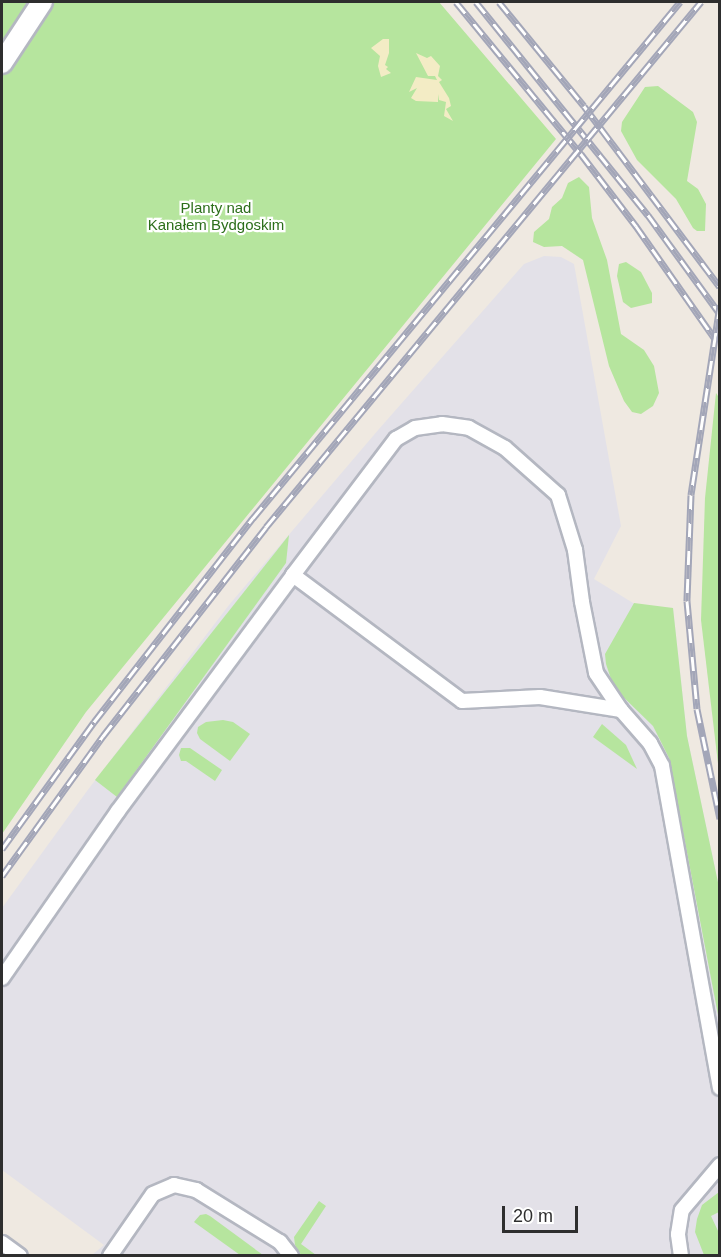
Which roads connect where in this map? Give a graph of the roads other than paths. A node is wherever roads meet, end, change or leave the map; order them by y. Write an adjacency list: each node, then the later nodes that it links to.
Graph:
1 (42, 2): 2 (street)
2 (2, 63)
3 (293, 575): 4 (lane); 4 (lane); 5 (lane)
4 (621, 710): 6 (lane)
5 (2, 978)
6 (720, 1088)
7 (720, 1165): 12 (lane)
8 (2, 1243): 9 (lane)
9 (20, 1256)
10 (110, 1256): 11 (lane)
11 (291, 1256)
12 (681, 1256)

